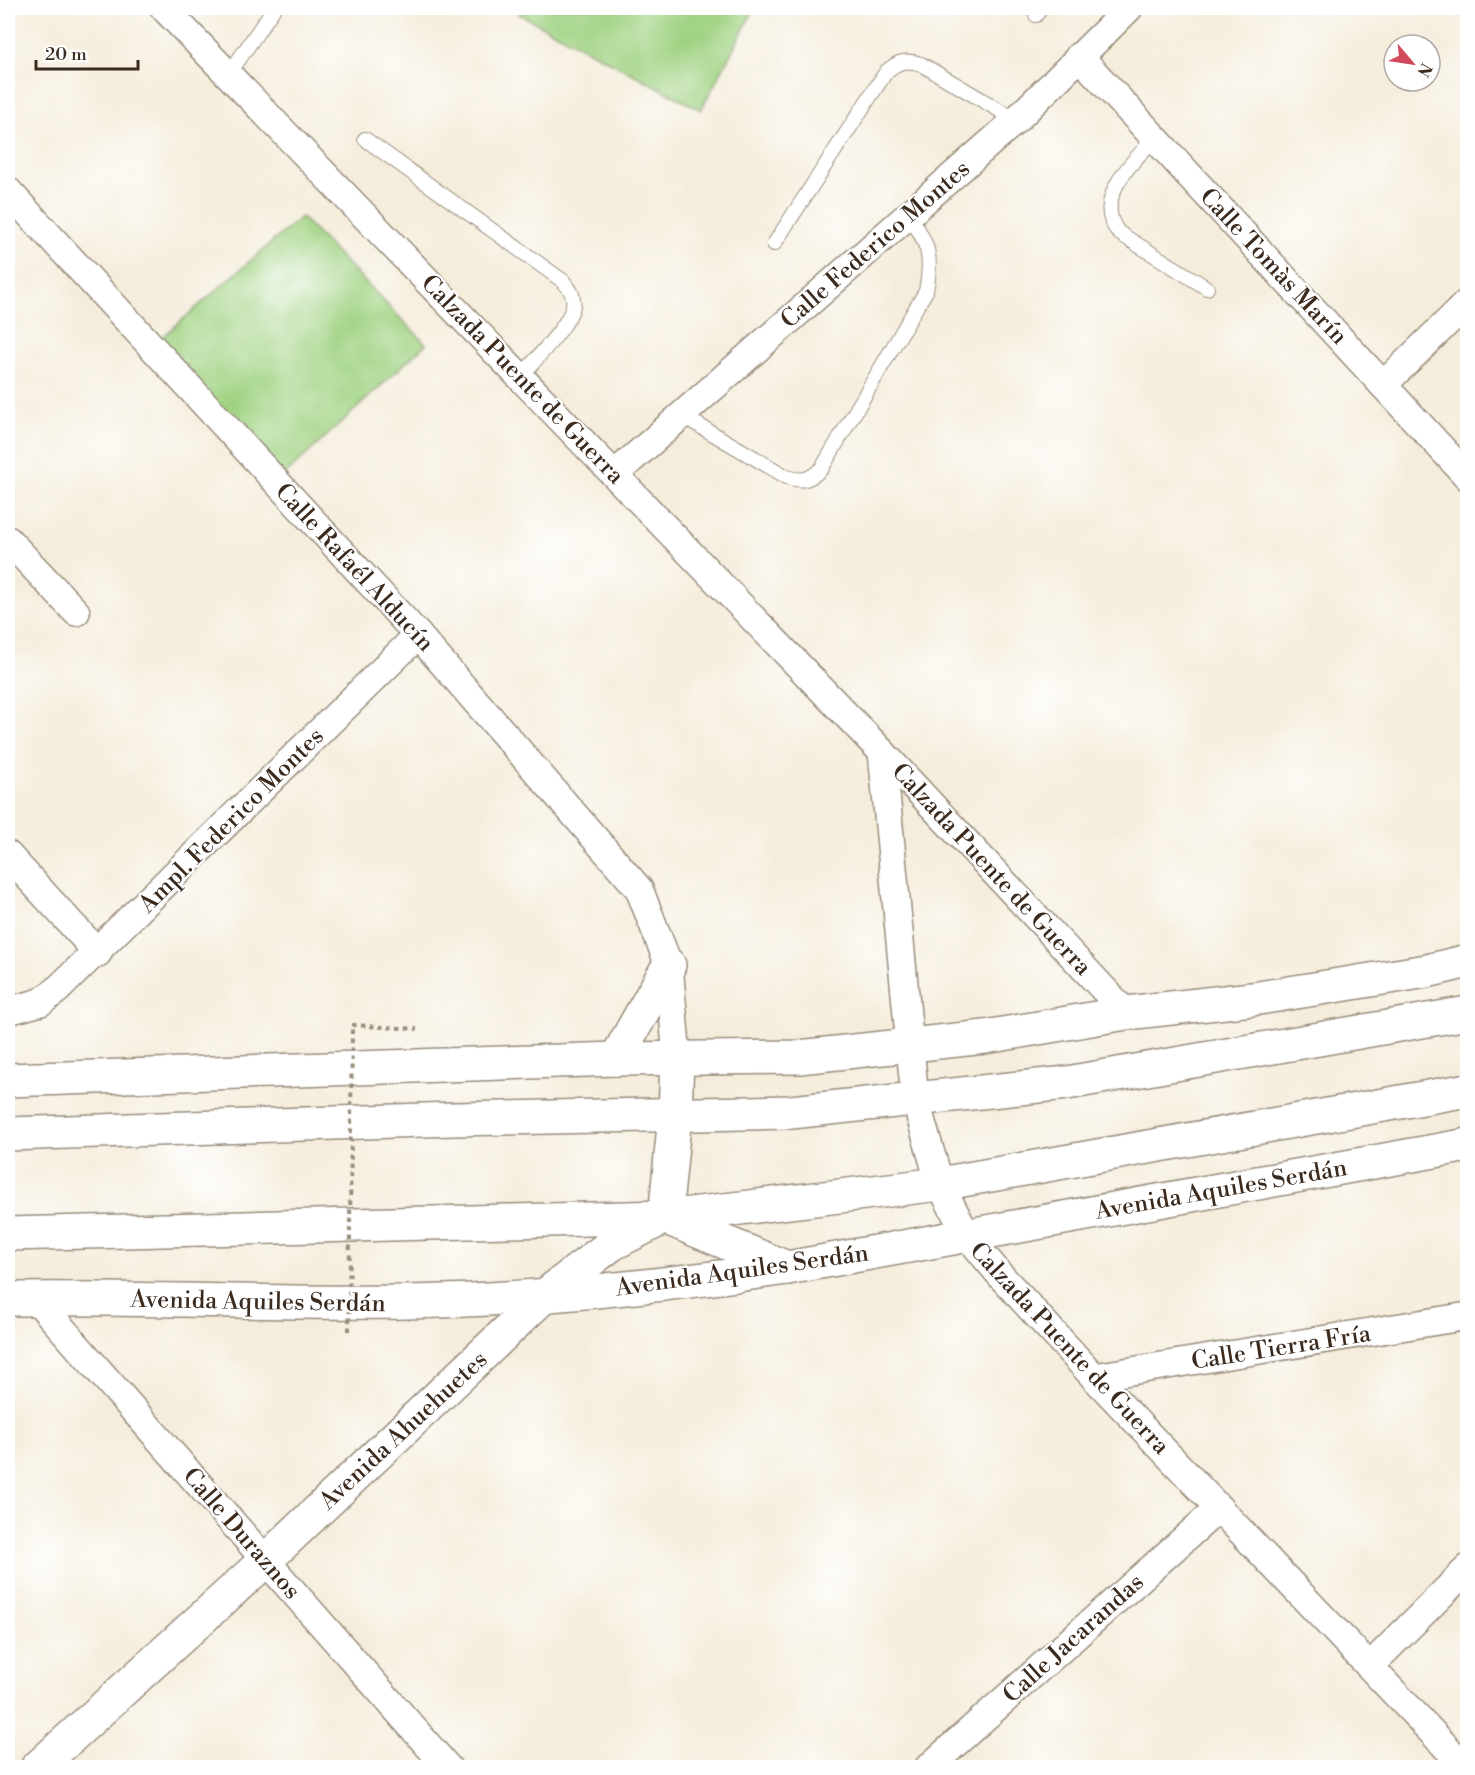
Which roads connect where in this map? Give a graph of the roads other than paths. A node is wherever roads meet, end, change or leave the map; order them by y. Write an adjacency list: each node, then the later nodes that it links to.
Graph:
1 (164, 8): 5 (street, Calzada Puente de Guerra)
2 (274, 8): 5 (lane)
3 (1129, 8): 4 (street, Calle Federico Montes)
4 (1079, 56): 6 (street, Calle Federico Montes); 7 (street, Calle Tomàs Marín)
5 (229, 74): 14 (street, Calzada Puente de Guerra)
6 (1016, 120): 10 (street, Calle Federico Montes); 11 (lane)
7 (1155, 138): 12 (lane); 15 (street, Calle Tomàs Marín)
8 (366, 139): 14 (lane)
9 (11, 202): 21 (street, Calle Rafaél Alducín)
10 (909, 214): 16 (street, Calle Federico Montes); 16 (lane)
11 (774, 244)
12 (1207, 288)
13 (1467, 302): 15 (street)
14 (521, 377): 17 (street, Calzada Puente de Guerra)
15 (1383, 385): 18 (street, Calle Tomàs Marín)
16 (681, 415): 17 (street, Calle Federico Montes)
17 (615, 474): 22 (street, Calzada Puente de Guerra)
18 (1467, 477)
19 (8, 540): 20 (street)
20 (76, 612)
21 (418, 635): 24 (street, Ampl. Federico Montes); 26 (street, Calle Rafaél Alducín)
22 (882, 752): 28 (street, Calzada Puente de Guerra); 30 (street, Calzada Puente de Guerra)
23 (11, 867): 24 (street)
24 (98, 952): 27 (street, Ampl. Federico Montes)
25 (1467, 961): 28 (main road)
26 (669, 965): 31 (main road); 32 (street, Calle Rafaél Alducín)
27 (8, 1011)
28 (1126, 1013): 30 (main road)
29 (1467, 1013): 35 (main road)
30 (908, 1046): 32 (main road); 35 (street, Calzada Puente de Guerra)
31 (616, 1059): 32 (main road); 33 (main road)
32 (677, 1059): 36 (main road)
33 (8, 1080)
34 (1467, 1090): 39 (main road)
35 (915, 1099): 36 (main road); 39 (street, Calzada Puente de Guerra)
36 (675, 1115): 37 (main road); 40 (main road)
37 (8, 1134)
38 (1467, 1145): 42 (main road, Avenida Aquiles Serdán)
39 (940, 1184): 40 (main road); 42 (street, Calzada Puente de Guerra)
40 (665, 1217): 41 (main road); 43 (main road); 44 (main road, Avenida Ahuehuetes)
41 (8, 1234)
42 (966, 1234): 43 (main road, Avenida Aquiles Serdán); 47 (street, Calzada Puente de Guerra)
43 (787, 1268): 44 (main road, Avenida Aquiles Serdán)
44 (543, 1296): 45 (main road, Avenida Aquiles Serdán); 49 (main road, Avenida Ahuehuetes)
45 (22, 1299): 49 (street, Calle Duraznos)
46 (1467, 1316): 47 (street, Calle Tierra Fría)
47 (1094, 1377): 48 (street, Calzada Puente de Guerra)
48 (1219, 1508): 51 (street, Calzada Puente de Guerra); 54 (street, Calle Jacarandas)
49 (266, 1560): 52 (main road, Avenida Ahuehuetes); 53 (street, Calle Duraznos)
50 (1467, 1568): 51 (street)
51 (1370, 1666): 55 (street, Calzada Puente de Guerra)
52 (37, 1767)
53 (448, 1767)
54 (928, 1767)
55 (1466, 1767)

